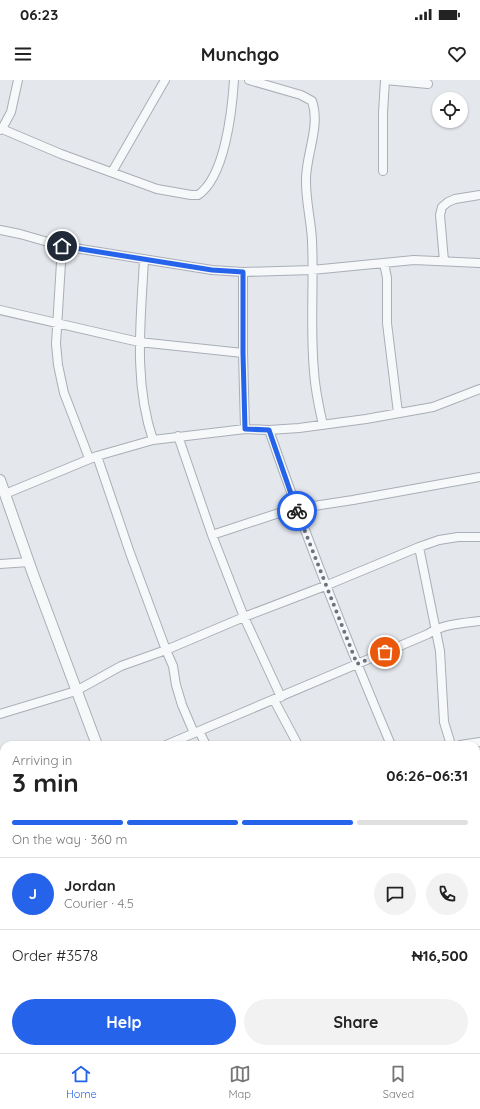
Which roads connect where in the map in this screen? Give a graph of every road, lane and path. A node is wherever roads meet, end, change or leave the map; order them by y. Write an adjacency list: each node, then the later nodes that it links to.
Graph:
1 (18, 80): 7 (street)
2 (165, 80): 9 (street)
3 (234, 80): 9 (street)
4 (249, 80): 17 (street)
5 (385, 80): 6 (street); 8 (street)
6 (428, 84)
7 (1, 130): 9 (street)
8 (383, 171)
9 (112, 172)
10 (480, 195): 14 (street)
11 (0, 230): 12 (street)
12 (62, 246): 13 (street); 20 (street)
13 (144, 258): 18 (street); 21 (street)
14 (444, 261): 15 (street); 16 (street)
15 (384, 263): 17 (street); 24 (street)
16 (480, 263)
17 (312, 270): 18 (street); 25 (street)
18 (243, 272): 22 (street)
19 (0, 310): 20 (street)
20 (58, 322): 21 (street); 30 (street)
21 (139, 342): 22 (street); 29 (street)
22 (243, 353): 26 (street)
23 (480, 389): 24 (street)
24 (398, 413): 25 (street)
25 (323, 425): 27 (street)
26 (245, 429): 27 (street); 28 (street)
27 (269, 430): 34 (street)
28 (178, 436): 29 (street); 35 (street)
29 (153, 440): 30 (street)
30 (93, 457): 33 (street); 44 (street)
31 (480, 477): 34 (street)
32 (0, 480): 33 (street)
33 (5, 500): 38 (street)
34 (296, 508): 35 (street); 40 (street)
35 (212, 535): 41 (street)
36 (480, 537): 37 (street)
37 (419, 547): 40 (street); 43 (street)
38 (29, 562): 39 (street); 46 (street)
39 (0, 564)
40 (325, 586): 41 (street); 45 (street)
41 (244, 617): 44 (street); 47 (street)
42 (480, 621): 43 (street)
43 (435, 629): 45 (street); 55 (street)
44 (166, 650): 46 (street); 49 (street)
45 (357, 664): 47 (street); 54 (street)
46 (76, 691): 48 (street); 50 (street)
47 (278, 698): 49 (street); 53 (street)
48 (0, 714)
49 (197, 732): 51 (street); 52 (street)
50 (95, 741)
51 (176, 741)
52 (203, 741)
53 (296, 741)
54 (389, 741)
55 (450, 741)

